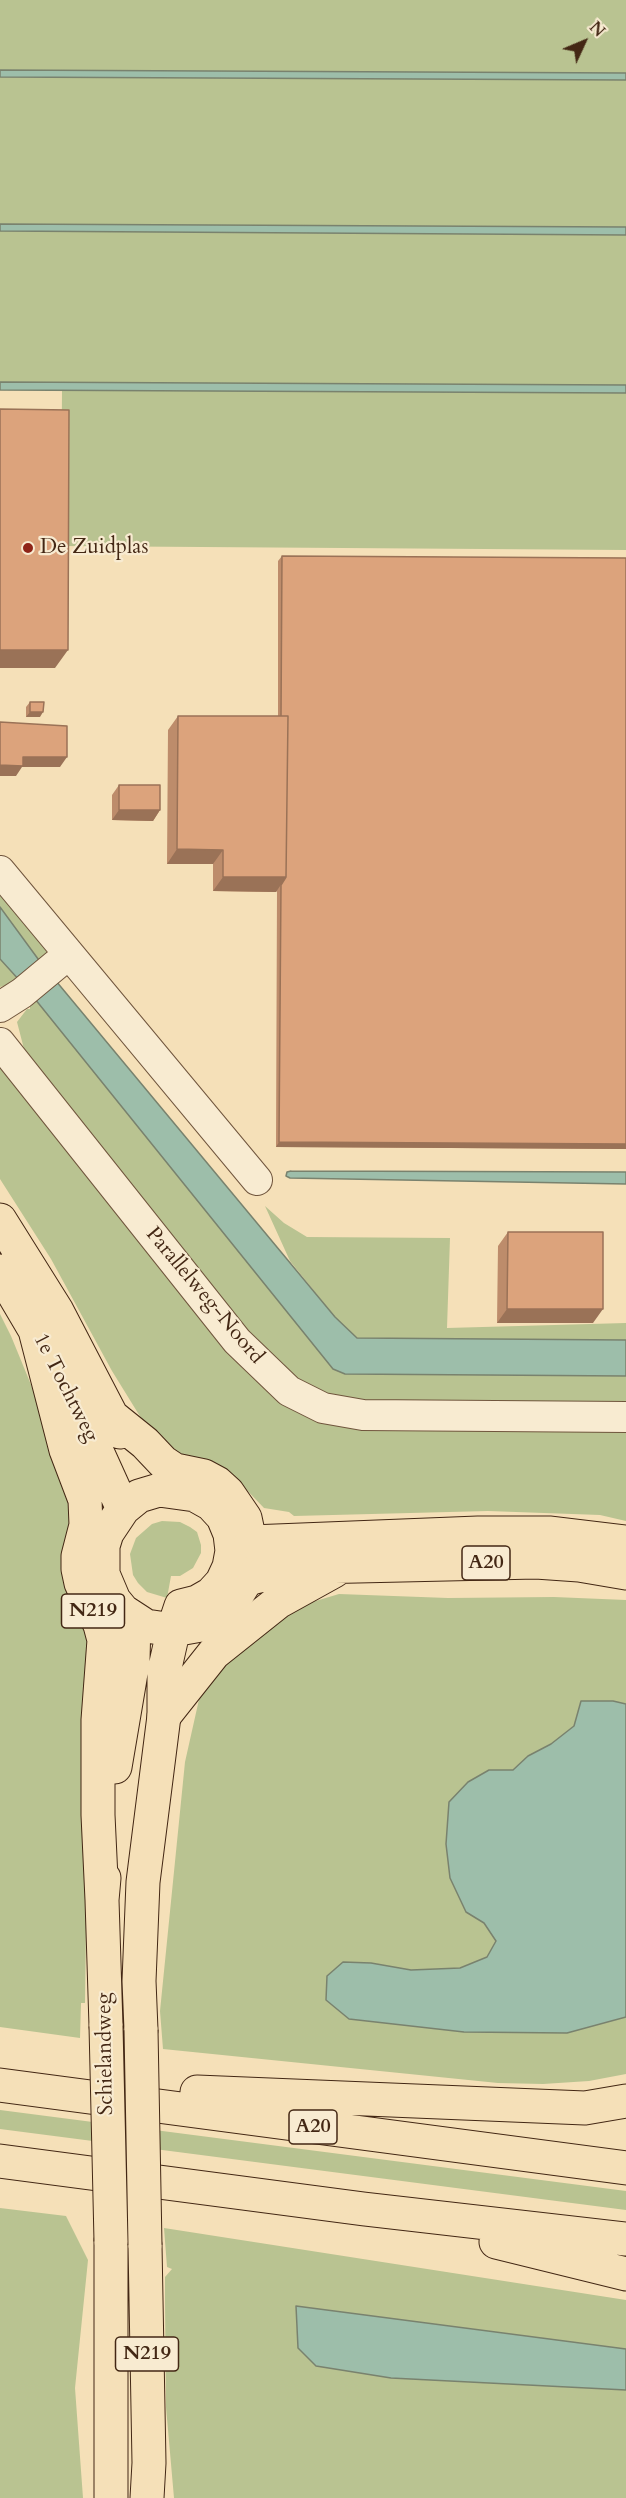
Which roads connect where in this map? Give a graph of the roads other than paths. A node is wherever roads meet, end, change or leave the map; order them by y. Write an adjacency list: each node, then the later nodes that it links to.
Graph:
1 (0, 872): 2 (street)
2 (60, 961): 3 (street); 5 (street)
3 (11, 1000)
4 (0, 1043): 9 (street, Parallelweg-Noord)
5 (257, 1180)
6 (0, 1220): 10 (main road, 1e Tochtweg)
7 (0, 1271): 8 (main road, 1e Tochtweg / N219)
8 (35, 1330): 11 (main road, 1e Tochtweg / N219); 20 (main road, N219)
9 (626, 1417)
10 (167, 1480): 11 (main road, N219); 12 (main road)
11 (123, 1509): 17 (main road, N219)
12 (242, 1531): 14 (main road, A20); 16 (main road); 18 (main road)
13 (626, 1542): 14 (main road, A20)
14 (344, 1552): 15 (main road, A20); 16 (main road, A20); 19 (main road, A20)
15 (626, 1573)
16 (247, 1579): 18 (main road)
17 (134, 1620): 18 (main road, N219); 20 (main road, Schielandweg / N219)
18 (182, 1621): 19 (main road, Schielandweg / N219)
19 (164, 1716): 28 (main road, Schielandweg / N219, bridge)
20 (102, 1900): 29 (main road, Schielandweg / N219, bridge)
21 (0, 2084): 22 (main road, A20); 24 (main road, A20)
22 (626, 2101)
23 (0, 2161): 25 (main road)
24 (626, 2168)
25 (364, 2209): 26 (main road); 27 (main road)
26 (626, 2240)
27 (626, 2274)
28 (149, 2463): 30 (main road, Schielandweg / N219); 31 (main road, Schielandweg / N219)
29 (111, 2496)
30 (147, 2498)
31 (158, 2498)

